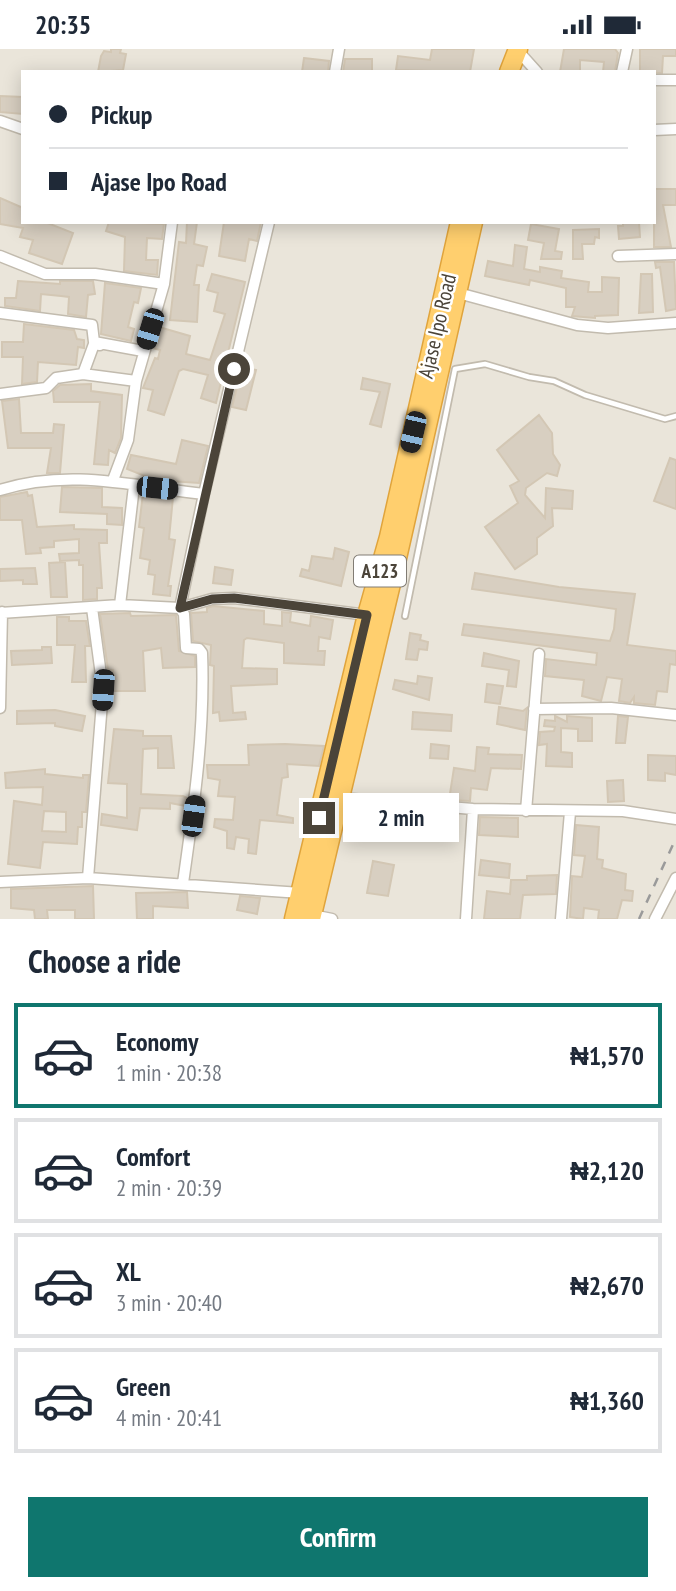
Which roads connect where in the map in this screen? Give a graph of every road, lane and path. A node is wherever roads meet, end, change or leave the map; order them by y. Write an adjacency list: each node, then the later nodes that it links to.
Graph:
1 (339, 49): 4 (street)
2 (627, 49): 6 (street)
3 (511, 61): 5 (street)
4 (335, 70)
5 (532, 70)
6 (622, 70)
7 (656, 80): 8 (street)
8 (676, 80)
9 (0, 121): 10 (street)
10 (21, 128)
11 (676, 129): 12 (street)
12 (656, 130)
13 (172, 224): 20 (street)
14 (269, 224): 33 (street)
15 (460, 224): 38 (highway, Ajase Ipo Road / A123)
16 (472, 224): 21 (highway, Ajase Ipo Road / A123)
17 (676, 254): 19 (street)
18 (0, 256): 20 (street)
19 (618, 256)
20 (164, 284): 25 (street)
21 (458, 293): 23 (street); 44 (highway, Ajase Ipo Road / A123)
22 (0, 313): 24 (street)
23 (676, 323)
24 (106, 346): 25 (street); 26 (street)
25 (143, 351): 27 (street)
26 (83, 374): 27 (street); 28 (street)
27 (136, 381): 30 (street)
28 (0, 394)
29 (676, 416): 39 (lane)
30 (113, 480): 31 (street); 32 (street)
31 (134, 486): 33 (street); 34 (street)
32 (0, 490)
33 (204, 493): 36 (street)
34 (120, 605): 35 (street); 36 (street)
35 (92, 608): 37 (street); 49 (street)
36 (180, 608): 38 (street); 52 (street)
37 (1, 613): 41 (street)
38 (367, 615): 53 (highway, Ajase Ipo Road / A123)
39 (405, 616)
40 (539, 654): 42 (street)
41 (0, 708)
42 (534, 709): 43 (street); 46 (street)
43 (676, 715)
44 (340, 798): 45 (street); 54 (highway, Ajase Ipo Road / A123)
45 (473, 809): 46 (street); 56 (street)
46 (526, 811): 47 (street)
47 (570, 812): 48 (street); 57 (street)
48 (676, 819)
49 (88, 878): 51 (street); 52 (street)
50 (676, 878): 58 (street)
51 (0, 883)
52 (183, 883): 53 (street)
53 (301, 894): 54 (highway, Ajase Ipo Road / A123)
54 (305, 918): 55 (street)
55 (332, 919)
56 (466, 919)
57 (561, 919)
58 (655, 919)

